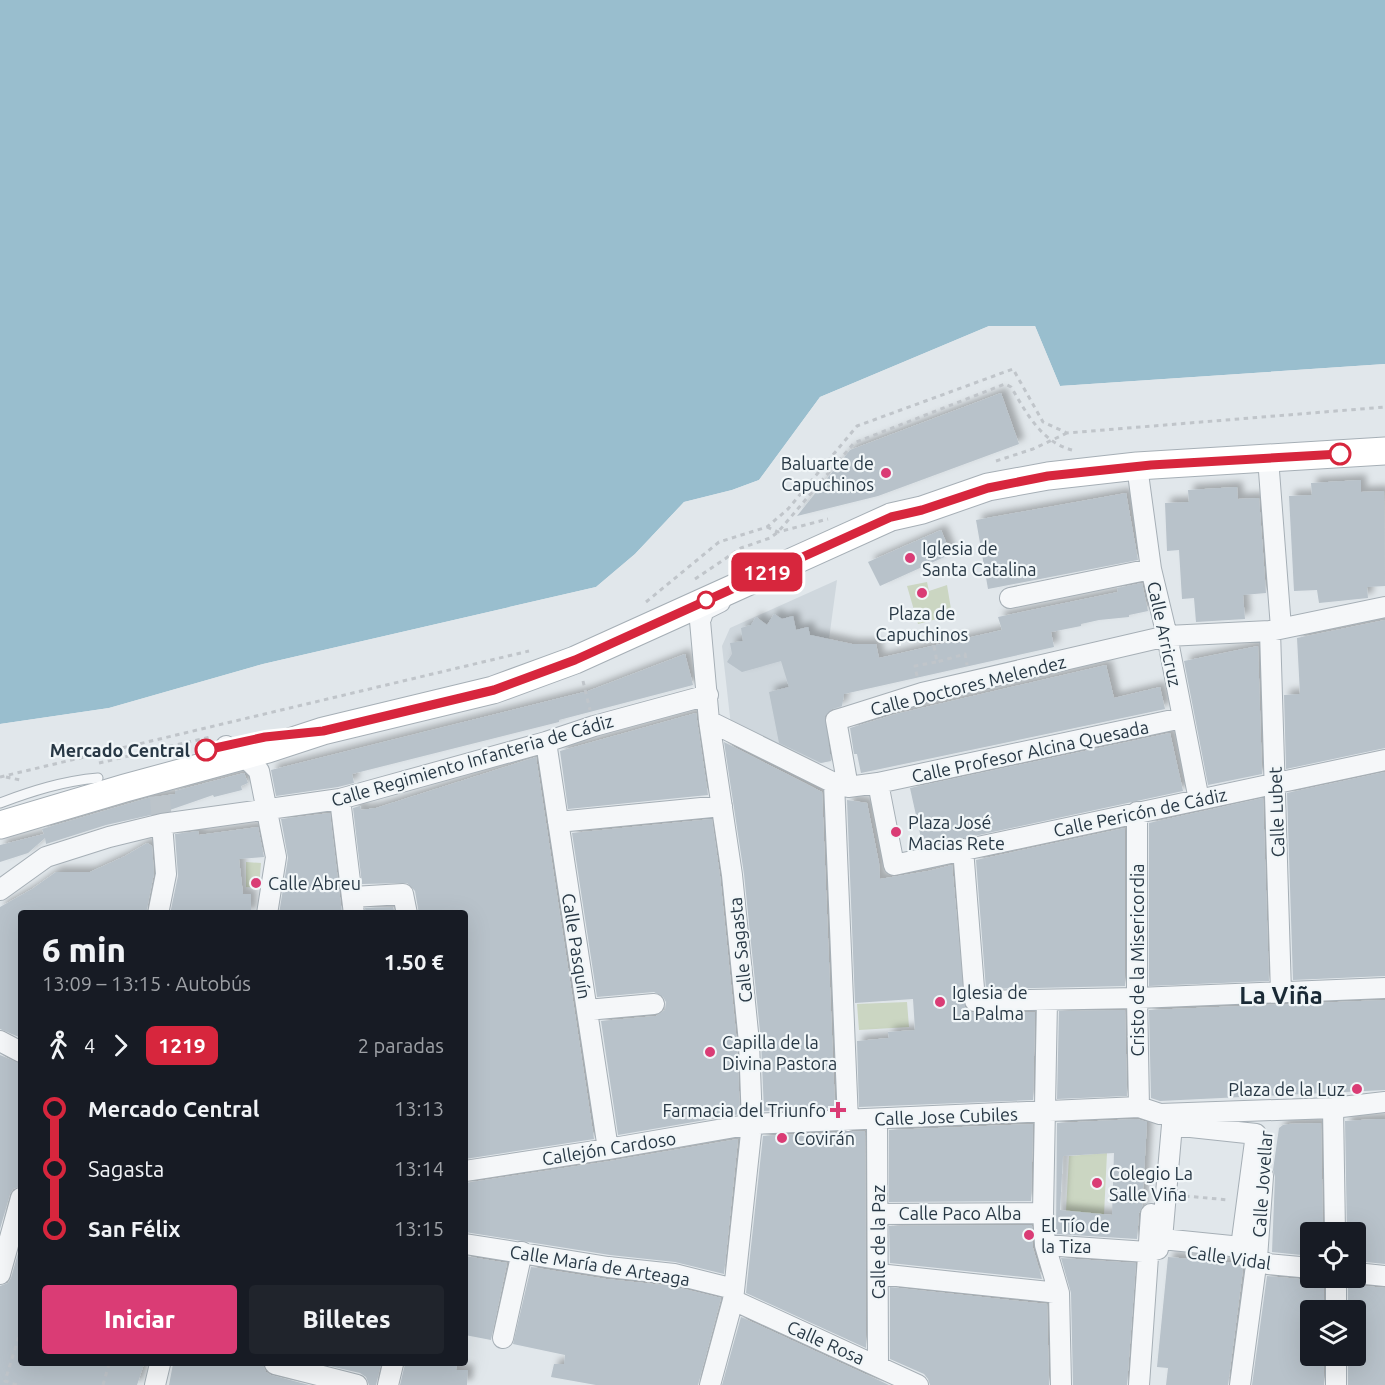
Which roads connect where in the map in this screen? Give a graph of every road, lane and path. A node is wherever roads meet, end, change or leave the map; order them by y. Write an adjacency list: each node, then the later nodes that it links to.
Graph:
1 (1385, 407): 12 (path)
2 (1072, 450): 9 (path)
3 (1385, 451): 4 (street)
4 (1268, 458): 5 (street); 14 (street, Calle Lubet)
5 (1137, 466): 6 (street); 8 (street, Calle Arricruz)
6 (922, 510): 7 (street); 13 (street)
7 (775, 569): 13 (street); 20 (street)
8 (1151, 569): 10 (street); 15 (street, Calle Arricruz)
9 (686, 585)
10 (1010, 598)
11 (1385, 607): 14 (street, Calle Doctores Melendez)
12 (638, 609)
13 (700, 621): 18 (street); 21 (street, Calle Sagasta)
14 (1275, 629): 15 (street, Calle Doctores Melendez); 33 (street, Calle Lubet)
15 (1167, 636): 19 (street, Calle Doctores Melendez); 22 (street, Calle Arricruz)
16 (934, 646): 19 (path)
17 (531, 650): 30 (path)
18 (580, 672): 20 (street); 24 (path)
19 (971, 681): 34 (street, Calle Doctores Melendez)
20 (494, 690): 25 (street)
21 (708, 695): 23 (street, Calle Sagasta); 24 (street, Calle Regimiento Infanteria de Cádiz)
22 (1182, 718): 32 (street, Calle Profesor Alcina Quesada); 36 (street, Calle Arricruz)
23 (710, 721): 34 (street); 38 (street, Calle Sagasta)
24 (594, 726): 26 (street, Calle Regimiento Infanteria de Cádiz)
25 (323, 731): 27 (street); 27 (street)
26 (546, 742): 35 (street, Calle Regimiento Infanteria de Cádiz); 42 (street, Calle Pasquín)
27 (238, 751): 29 (street); 29 (path); 39 (street); 44 (street)
28 (1385, 760): 33 (street, Calle Pericón de Cádiz)
29 (94, 772): 37 (lane); 41 (street)
30 (0, 778): 31 (path)
31 (23, 782)
32 (878, 783): 34 (street, Calle Profesor Alcina Quesada); 45 (street, Calle Pericón de Cádiz)
33 (1275, 783): 36 (street, Calle Pericón de Cádiz); 52 (street, Calle Lubet)
34 (841, 785): 66 (street)
35 (340, 799): 39 (street, Calle Regimiento Infanteria de Cádiz); 47 (street)
36 (1199, 800): 40 (street, Calle Pericón de Cádiz)
37 (0, 803)
38 (722, 806): 42 (street); 67 (street, Calle Sagasta)
39 (266, 811): 43 (street, Calle Regimiento Infanteria de Cádiz); 49 (street)
40 (1137, 812): 45 (street, Calle Pericón de Cádiz); 53 (street, Cristo de la Misericordia)
41 (0, 813)
42 (558, 822): 56 (street, Calle Pasquín)
43 (162, 824): 46 (street, Calle Regimiento Infanteria de Cádiz); 48 (street)
44 (0, 825)
45 (963, 849): 54 (street)
46 (0, 890)
47 (353, 905): 50 (street)
48 (159, 910)
49 (268, 910)
50 (405, 910)
51 (1385, 988): 52 (street)
52 (1281, 993): 53 (street)
53 (1137, 998): 54 (street); 60 (street, Cristo de la Misericordia)
54 (1047, 1000): 63 (street)
55 (654, 1004): 56 (street)
56 (587, 1010): 68 (street, Calle Pasquín)
57 (0, 1041): 58 (street)
58 (18, 1050)
59 (1385, 1102): 61 (street)
60 (1139, 1107): 63 (street, Calle Jose Cubiles); 64 (street)
61 (1333, 1108): 62 (street); 75 (street)
62 (1267, 1110): 64 (street); 80 (street, Calle Jovellar)
63 (1046, 1112): 65 (street, Calle Jose Cubiles); 73 (street)
64 (1160, 1114): 79 (street)
65 (877, 1119): 66 (street, Calle Jose Cubiles); 74 (street, Calle de la Paz)
66 (849, 1120): 67 (street, Calle Jose Cubiles)
67 (753, 1124): 68 (street, Callejón Cardoso); 87 (street, Calle Sagasta)
68 (608, 1149): 69 (street, Callejón Cardoso)
69 (468, 1171)
70 (1166, 1194): 71 (path); 71 (street); 71 (street)
71 (1247, 1202)
72 (18, 1209): 82 (street)
73 (1043, 1213): 74 (street, Calle Paco Alba); 77 (street)
74 (878, 1214): 83 (street, Calle de la Paz)
75 (1335, 1222)
76 (468, 1244): 78 (street, Calle María de Arteaga)
77 (1045, 1245): 79 (street, Calle Vidal); 86 (street)
78 (522, 1252): 87 (street, Calle María de Arteaga); 88 (street)
79 (1147, 1252): 80 (street, Calle Vidal); 104 (street)
80 (1257, 1258): 81 (street, Calle Vidal); 105 (street, Calle Jovellar)
81 (1300, 1267)
82 (0, 1274)
83 (878, 1274): 86 (street); 90 (street, Calle de la Paz)
84 (1366, 1274): 85 (street)
85 (1385, 1275)
86 (1059, 1293): 103 (street)
87 (733, 1294): 90 (street, Calle Rosa); 101 (street, Calle Sagasta)
88 (503, 1338)
89 (18, 1340): 96 (path)
90 (878, 1365): 102 (street, Calle Rosa)
91 (108, 1366): 97 (path)
92 (160, 1366): 98 (street)
93 (283, 1366): 99 (street)
94 (393, 1366): 100 (street)
95 (1336, 1366): 106 (street)
96 (17, 1385)
97 (103, 1385)
98 (155, 1385)
99 (357, 1385)
100 (388, 1385)
101 (710, 1385)
102 (918, 1385)
103 (1061, 1385)
104 (1139, 1385)
105 (1240, 1385)
106 (1336, 1385)

